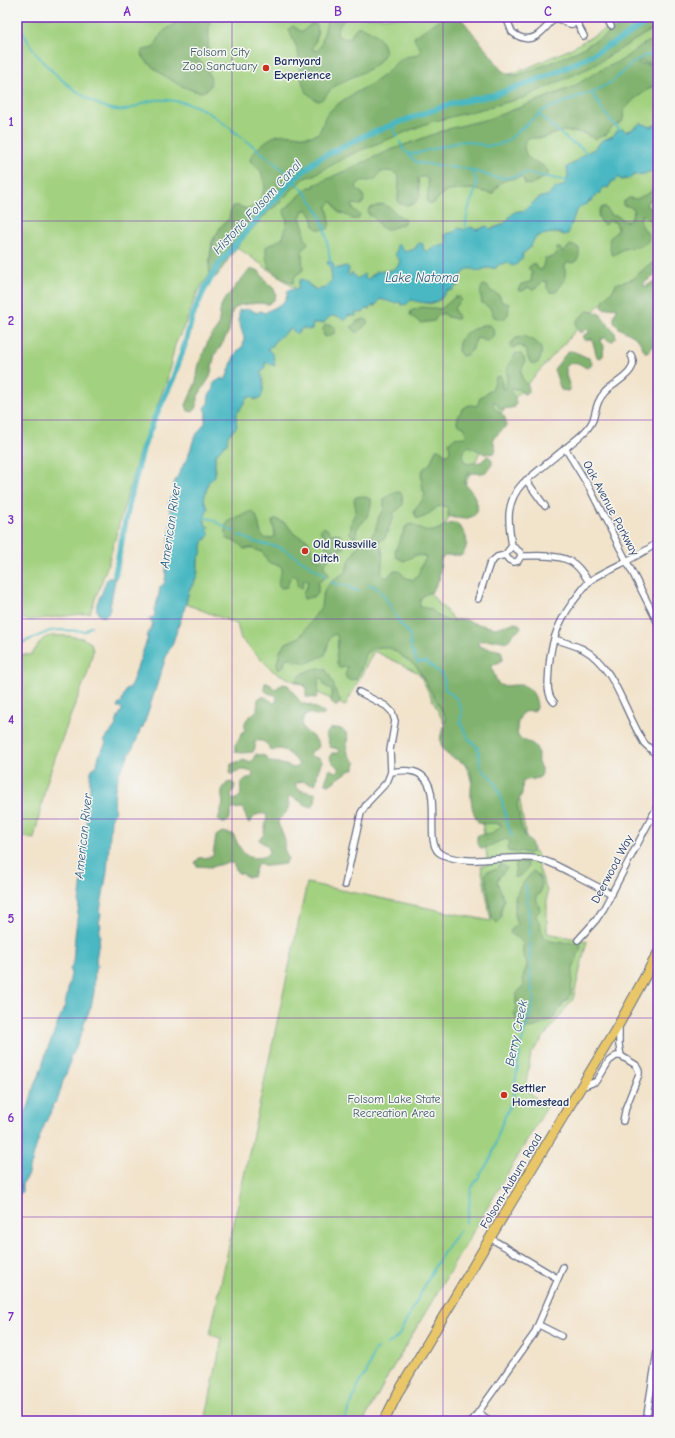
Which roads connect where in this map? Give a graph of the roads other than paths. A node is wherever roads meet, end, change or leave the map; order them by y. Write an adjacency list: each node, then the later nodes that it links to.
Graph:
1 (506, 17): 4 (street)
2 (583, 17): 4 (street)
3 (606, 17): 5 (street)
4 (577, 23): 6 (street)
5 (611, 26)
6 (584, 36)
7 (630, 355): 8 (street)
8 (565, 448): 9 (street); 15 (street, Oak Avenue Parkway)
9 (526, 480): 10 (street); 12 (street)
10 (545, 506)
11 (658, 542): 15 (street)
12 (512, 546): 13 (street); 14 (street)
13 (505, 555): 14 (street); 17 (street)
14 (522, 556): 16 (street)
15 (626, 562): 16 (street); 18 (street, Oak Avenue Parkway)
16 (589, 582): 19 (street)
17 (478, 599)
18 (658, 623)
19 (554, 639): 21 (street); 22 (street)
20 (359, 692): 23 (street)
21 (554, 702)
22 (658, 756)
23 (391, 772): 25 (street); 26 (street)
24 (658, 805): 26 (street, Deerwood Way)
25 (345, 885)
26 (612, 894): 27 (street, Deerwood Way)
27 (578, 940)
28 (658, 953): 29 (main road, Folsom-Auburn Road)
29 (619, 1024): 30 (street); 31 (main road, Folsom-Auburn Road)
30 (621, 1056): 31 (street); 32 (street)
31 (581, 1088): 33 (main road, Folsom-Auburn Road)
32 (623, 1121)
33 (490, 1238): 35 (street); 40 (main road, Folsom-Auburn Road)
34 (563, 1267): 35 (street)
35 (557, 1278): 36 (street)
36 (539, 1325): 37 (street); 39 (street)
37 (561, 1336)
38 (658, 1346): 43 (street)
39 (478, 1413): 41 (street); 42 (street)
40 (384, 1421)
41 (472, 1421)
42 (490, 1421)
43 (646, 1421)

